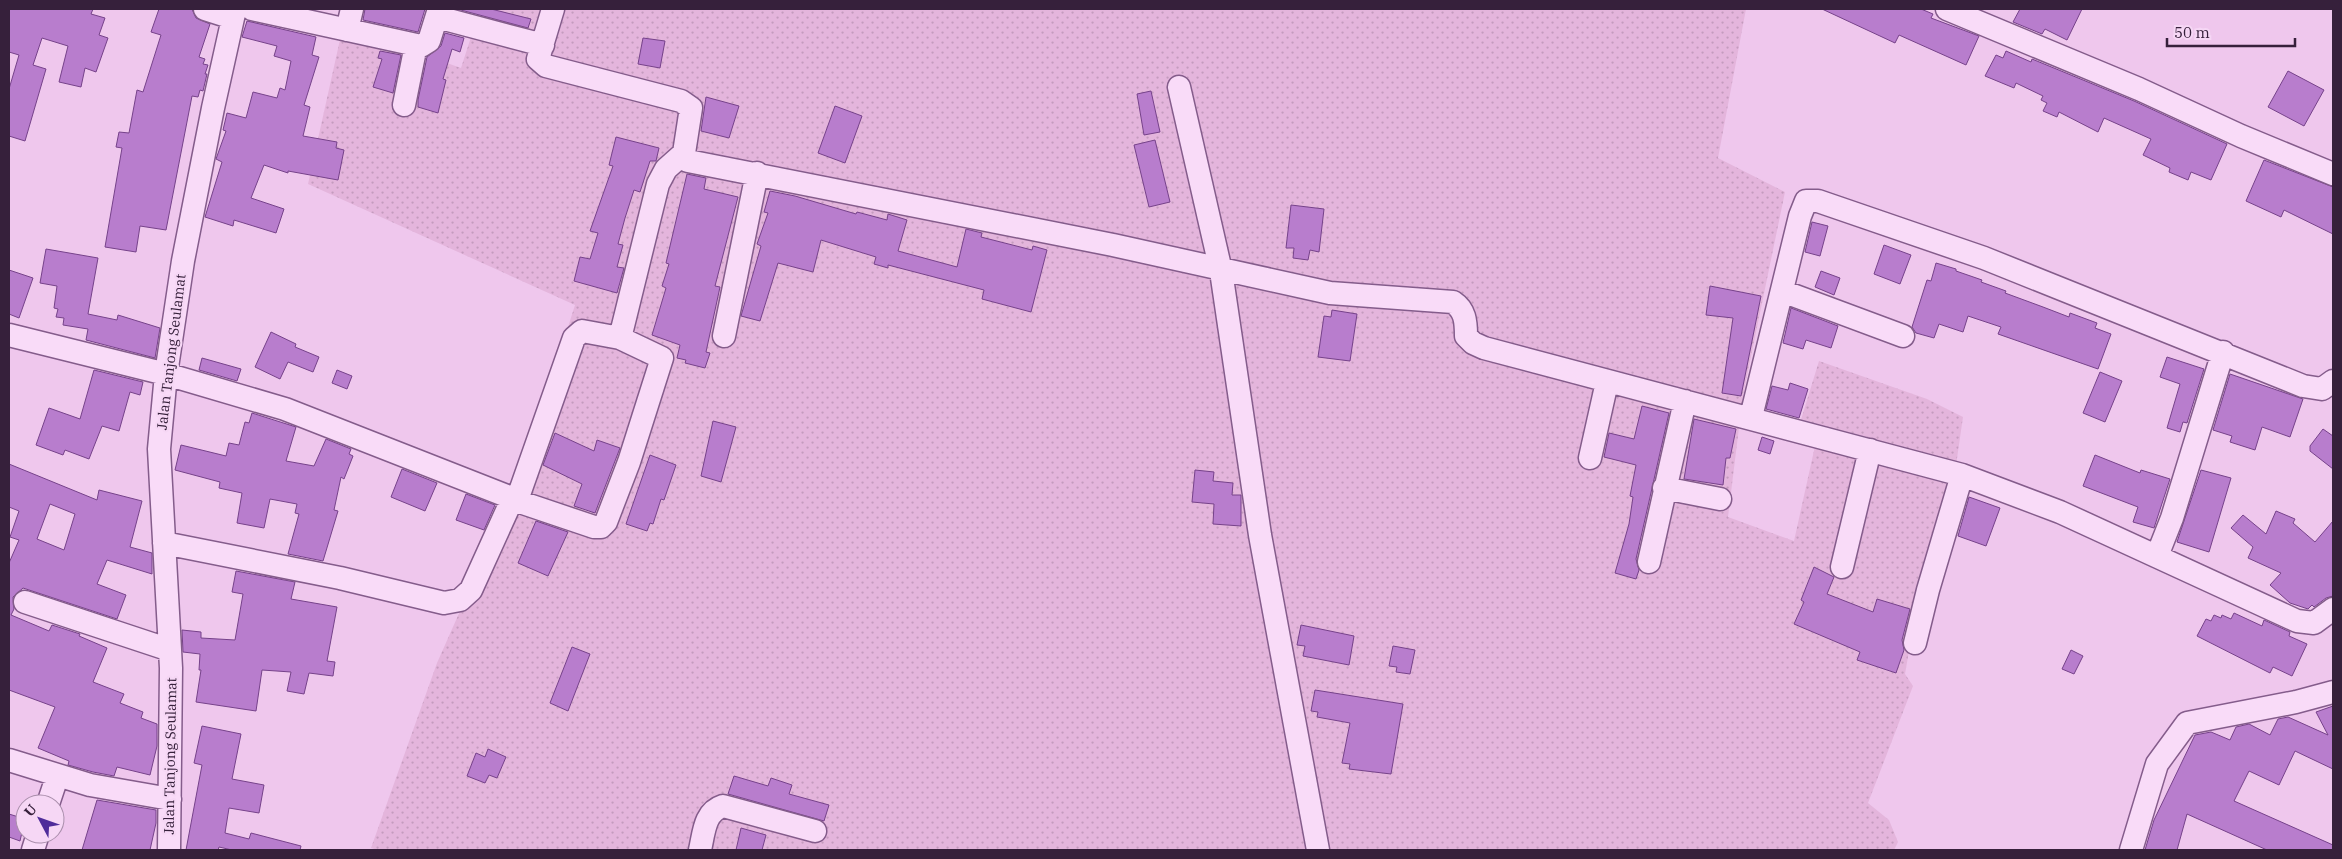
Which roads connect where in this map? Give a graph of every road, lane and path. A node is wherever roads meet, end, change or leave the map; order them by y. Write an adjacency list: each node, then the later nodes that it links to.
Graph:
1 (205, 9): 4 (street)
2 (553, 9): 9 (street)
3 (1947, 9): 14 (street)
4 (240, 12): 5 (street); 22 (street, Jalan Tanjong Seulamat)
5 (290, 13): 7 (street)
6 (438, 13): 8 (street); 9 (street)
7 (350, 19): 8 (street)
8 (416, 45): 11 (street)
9 (542, 46): 12 (street)
10 (1179, 87): 15 (street)
11 (404, 105)
12 (684, 153): 13 (street); 20 (street)
13 (757, 173): 15 (street); 18 (street)
14 (2333, 174)
15 (1221, 271): 24 (street); 49 (street)
16 (1782, 290): 19 (street); 21 (street); 26 (street)
17 (9, 335): 22 (street)
18 (724, 336)
19 (1903, 336)
20 (620, 338): 32 (street); 32 (street)
21 (2223, 352): 23 (street); 34 (street)
22 (166, 374): 32 (street); 33 (street, Jalan Tanjong Seulamat)
23 (2333, 381)
24 (1607, 382): 25 (street); 28 (street)
25 (1685, 401): 26 (street); 30 (street)
26 (1751, 417): 27 (street)
27 (1870, 450): 29 (street); 36 (street)
28 (1590, 458)
29 (1962, 475): 34 (street); 39 (street)
30 (1664, 488): 31 (street); 35 (street)
31 (1720, 499)
32 (517, 500): 33 (street)
33 (164, 543): 40 (street, Jalan Tanjong Seulamat)
34 (2157, 556): 38 (street)
35 (1649, 562)
36 (1842, 566)
37 (26, 602): 40 (street)
38 (2333, 609)
39 (1915, 643)
40 (170, 650): 45 (street, Jalan Tanjong Seulamat)
41 (2333, 692): 50 (street)
42 (9, 760): 43 (street)
43 (57, 776): 44 (street); 45 (street)
44 (51, 794)
45 (170, 799): 47 (street, Jalan Tanjong Seulamat)
46 (815, 832): 48 (street)
47 (169, 850)
48 (700, 850)
49 (1318, 850)
50 (2131, 850)

